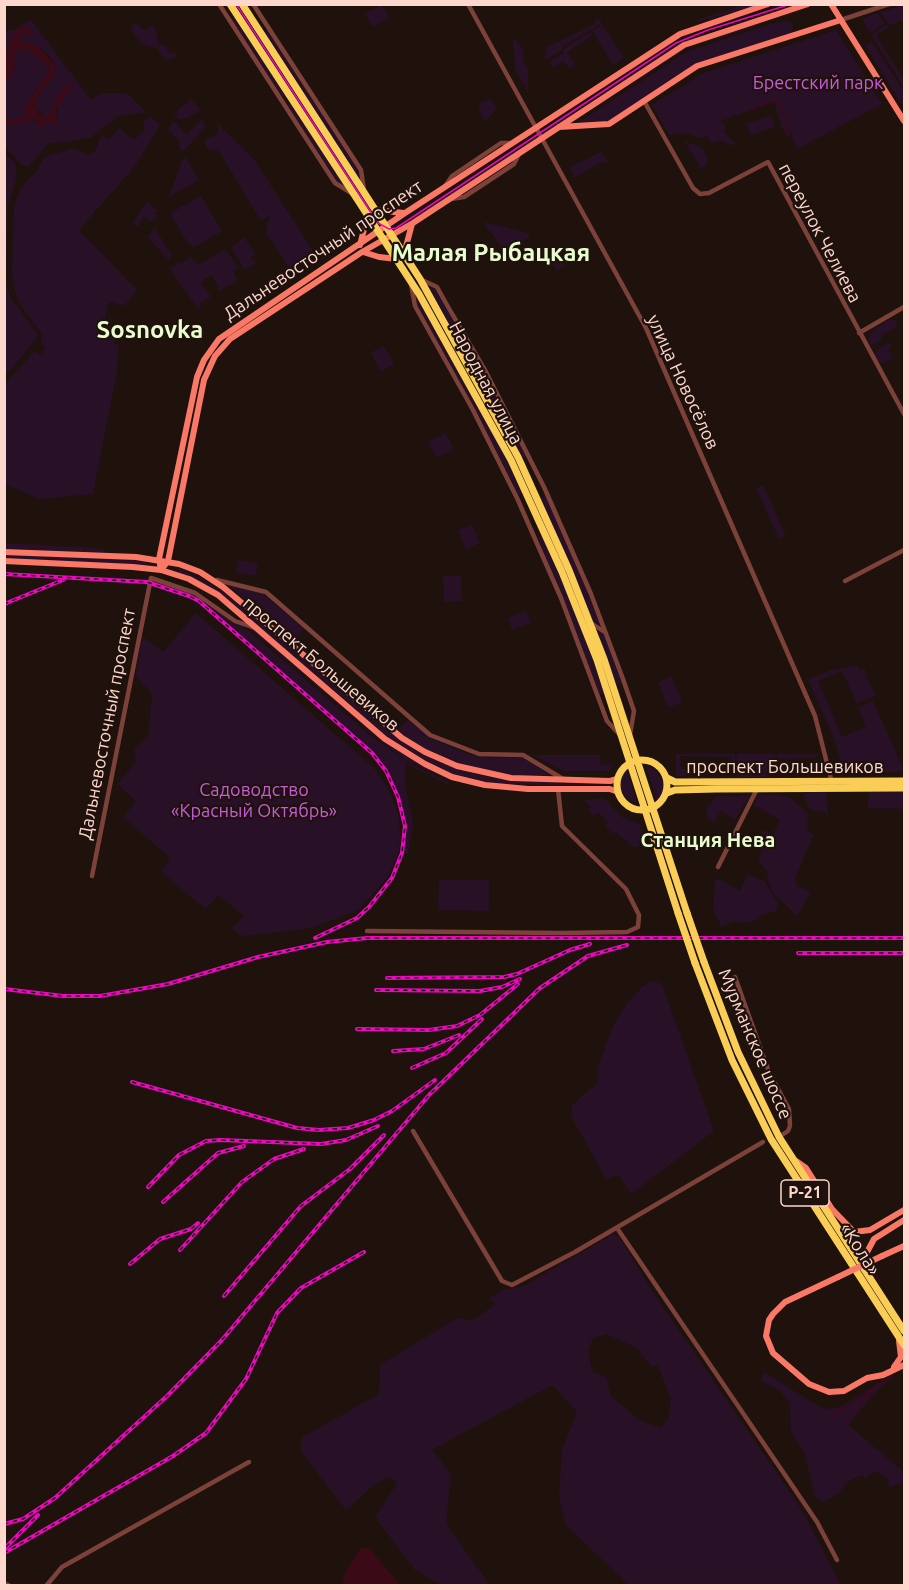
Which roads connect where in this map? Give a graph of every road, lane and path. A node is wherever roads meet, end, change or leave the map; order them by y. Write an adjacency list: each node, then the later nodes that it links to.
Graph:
1 (219, 4): 11 (street)
2 (230, 4): 13 (main road, Народная улица)
3 (242, 4): 19 (main road, Народная улица)
4 (254, 4): 19 (street)
5 (468, 4): 17 (street, улица Новосёлов)
6 (768, 4): 17 (main road, Дальневосточный проспект)
7 (808, 4): 16 (main road, Дальневосточный проспект)
8 (833, 4): 10 (main road)
9 (889, 4): 10 (street, Дальневосточный проспект)
10 (843, 19): 12 (main road, Дальневосточный проспект); 14 (main road); 15 (main road)
11 (280, 99): 13 (street); 20 (street)
12 (644, 101): 16 (main road, Дальневосточный проспект); 34 (street, переулок Челиева)
13 (296, 105): 20 (main road, Народная улица)
14 (904, 114)
15 (904, 121)
16 (558, 127): 18 (main road, Дальневосточный проспект)
17 (536, 128): 18 (street, улица Новосёлов); 22 (main road, Дальневосточный проспект)
18 (541, 138): 24 (main road, Дальневосточный проспект); 55 (street, улица Новосёлов)
19 (364, 193): 21 (main road, Народная улица)
20 (355, 195): 23 (main road, Народная улица)
21 (375, 210): 22 (main road); 25 (main road, Народная улица)
22 (405, 213): 25 (main road, Дальневосточный проспект)
23 (368, 214): 26 (main road, Народная улица); 29 (main road)
24 (412, 224): 27 (main road, Дальневосточный проспект); 30 (main road)
25 (386, 226): 26 (main road, Дальневосточный проспект); 27 (main road, Народная улица)
26 (379, 231): 28 (main road, Народная улица); 29 (main road, Дальневосточный проспект)
27 (392, 236): 28 (main road, Дальневосточный проспект); 30 (main road, Народная улица)
28 (384, 240): 29 (main road, Дальневосточный проспект); 31 (main road, Народная улица)
29 (362, 248): 31 (main road); 38 (main road, Дальневосточный проспект); 40 (main road, Дальневосточный проспект)
30 (404, 254): 32 (main road, Народная улица)
31 (397, 259): 49 (main road, Народная улица)
32 (420, 279): 46 (main road, Народная улица); 48 (street)
33 (904, 308): 34 (street)
34 (859, 333): 35 (street, переулок Челиева)
35 (904, 414)
36 (904, 550): 43 (street)
37 (4, 552): 38 (main road, проспект Большевиков)
38 (159, 559): 40 (main road, проспект Большевиков); 41 (main road, Дальневосточный проспект)
39 (4, 561): 41 (main road, проспект Большевиков)
40 (168, 561): 41 (main road, Дальневосточный проспект); 42 (main road, проспект Большевиков)
41 (161, 570): 44 (main road, проспект Большевиков)
42 (210, 578): 53 (street); 53 (main road, проспект Большевиков)
43 (845, 581)
44 (237, 611): 45 (street); 47 (main road, проспект Большевиков)
45 (229, 617): 47 (street); 63 (street, Дальневосточный проспект)
46 (590, 622): 48 (street); 49 (main road, Народная улица)
47 (259, 630): 57 (main road, проспект Большевиков)
48 (606, 633): 49 (street)
49 (627, 736): 50 (main road, Народная улица)
50 (634, 761): 51 (main road, проспект Большевиков); 52 (main road); 61 (main road, Народная улица)
51 (667, 778): 55 (main road, проспект Большевиков); 60 (main road, проспект Большевиков)
52 (617, 779): 53 (main road, проспект Большевиков); 59 (main road)
53 (565, 780)
54 (904, 782): 55 (main road, проспект Большевиков)
55 (832, 785): 56 (main road, проспект Большевиков); 58 (main road, проспект Большевиков)
56 (904, 788)
57 (558, 789): 59 (main road, проспект Большевиков); 64 (street)
58 (757, 789): 60 (main road, проспект Большевиков); 62 (street)
59 (618, 792): 61 (main road)
60 (667, 792): 61 (main road, проспект Большевиков)
61 (649, 809): 67 (main road, Мурманское шоссе, bridge); 68 (main road, Мурманское шоссе, bridge)
62 (718, 867)
63 (92, 876)
64 (367, 931)
65 (735, 977): 67 (street)
66 (412, 1131): 72 (street)
67 (779, 1137): 69 (main road, «Кола» / Р-21)
68 (769, 1140): 72 (street); 75 (main road, «Кола» / Р-21)
69 (792, 1158): 70 (main road); 74 (main road, «Кола» / Р-21)
70 (904, 1210)
71 (904, 1220): 74 (main road)
72 (616, 1228): 81 (street)
73 (904, 1246): 79 (main road, bridge)
74 (867, 1274): 76 (main road, «Кола» / Р-21)
75 (886, 1317): 77 (main road, «Кола» / Р-21); 79 (main road)
76 (904, 1331)
77 (904, 1345)
78 (904, 1365): 79 (main road)
79 (892, 1369)
80 (249, 1462): 84 (street)
81 (837, 1560)
82 (4, 1583): 83 (street)
83 (10, 1586)
84 (46, 1586)

